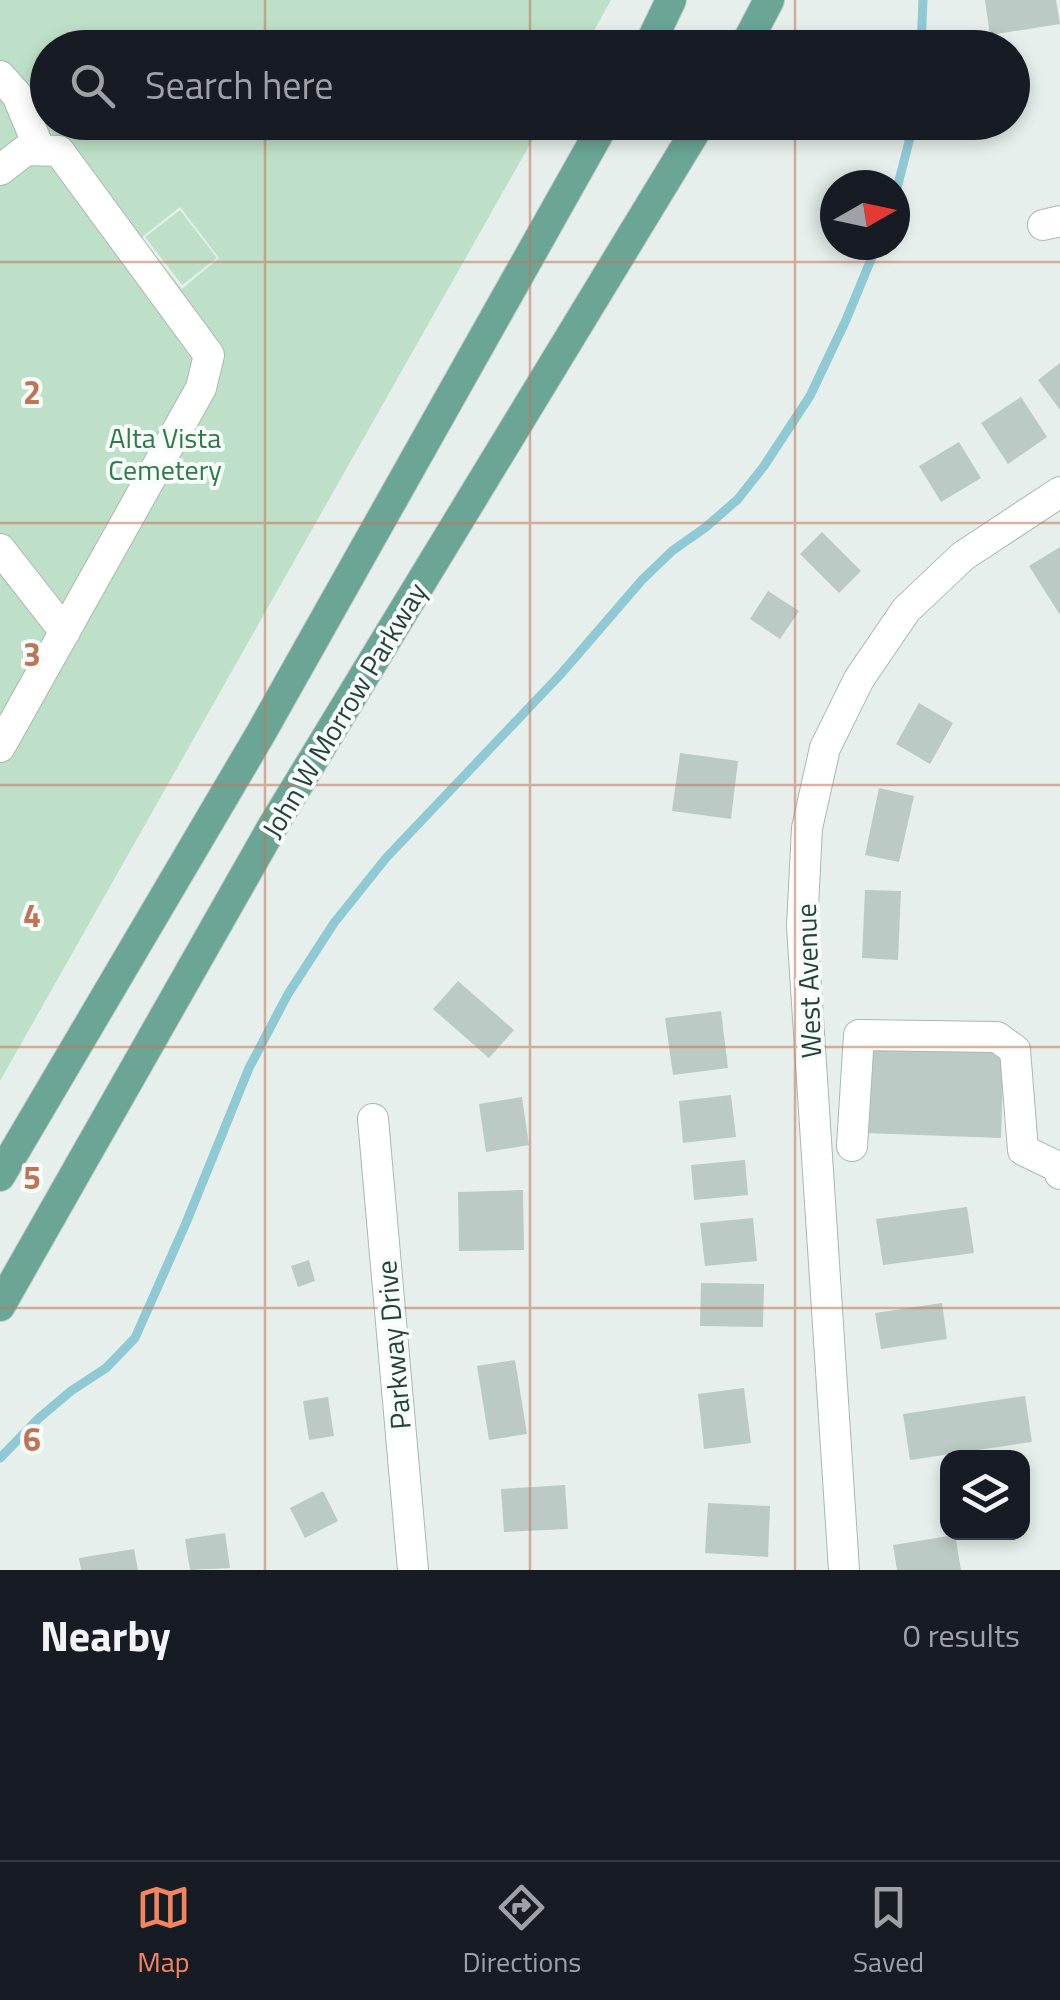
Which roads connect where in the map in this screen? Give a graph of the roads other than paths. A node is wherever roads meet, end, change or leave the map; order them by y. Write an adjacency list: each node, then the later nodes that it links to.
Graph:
1 (672, 0): 3 (main road)
2 (769, 0): 4 (main road)
3 (657, 30)
4 (753, 30)
5 (0, 76): 6 (street)
6 (30, 126)
7 (36, 140): 10 (street)
8 (596, 140): 19 (main road)
9 (690, 140): 20 (main road, John W Morrow Parkway)
10 (40, 150): 11 (street); 14 (street)
11 (0, 170)
12 (1060, 492): 22 (street, West Avenue)
13 (0, 549): 14 (street)
14 (66, 632): 15 (street)
15 (0, 747)
16 (373, 1120): 21 (street, Parkway Drive)
17 (852, 1146): 18 (street)
18 (1060, 1174)
19 (0, 1176)
20 (0, 1306)
21 (413, 1570)
22 (844, 1570)

